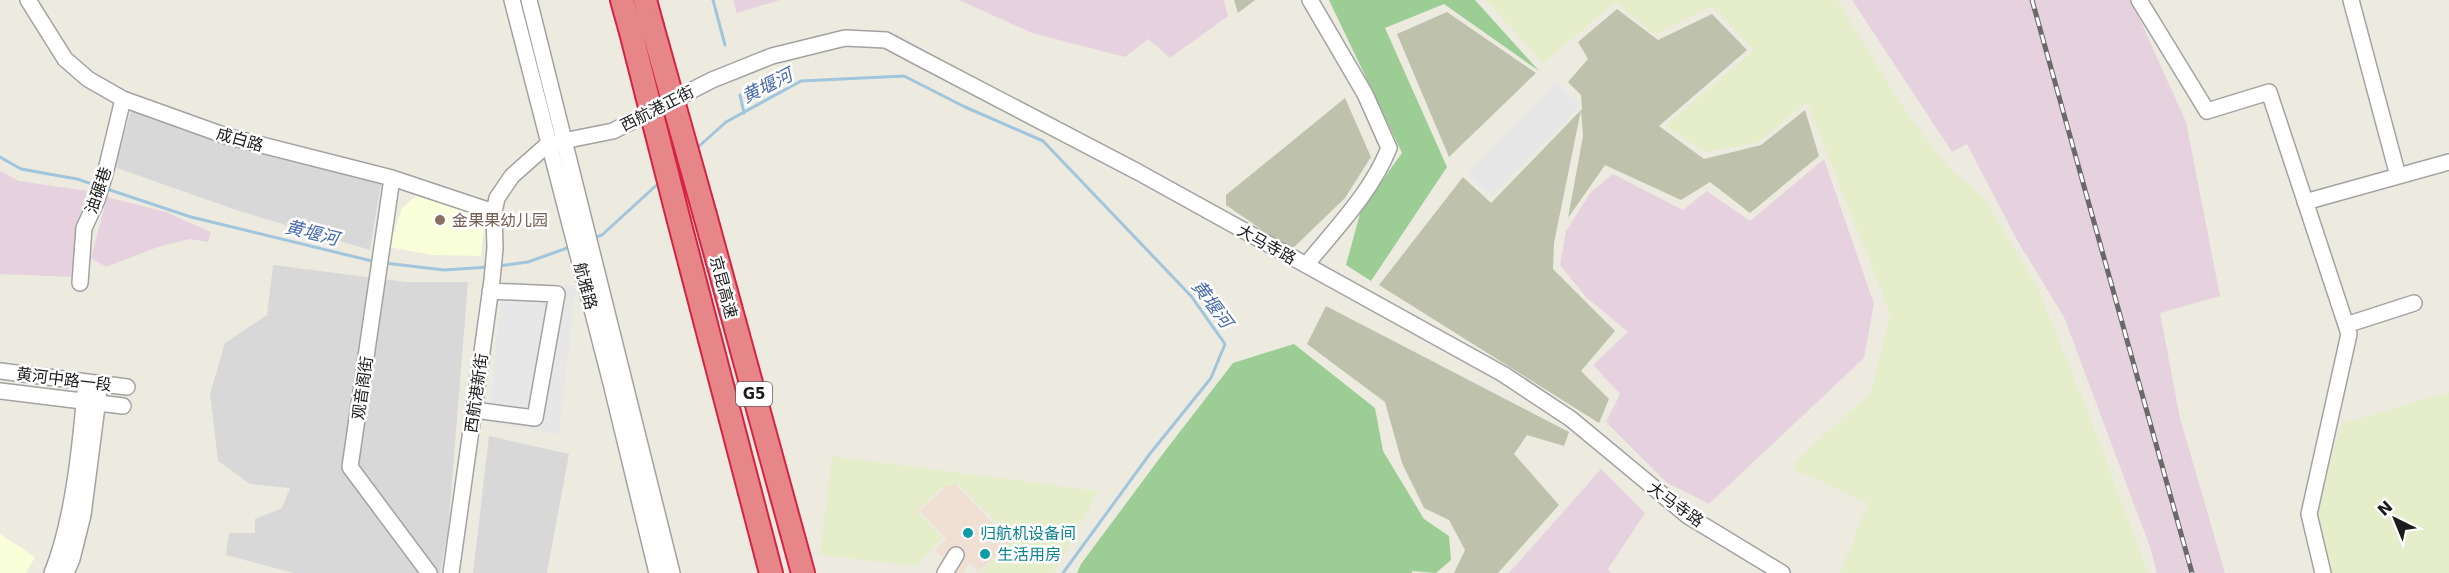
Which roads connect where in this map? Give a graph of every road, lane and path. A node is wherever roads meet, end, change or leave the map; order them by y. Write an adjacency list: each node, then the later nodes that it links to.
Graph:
1 (28, 0): 11 (street, 成白路)
2 (512, 0): 13 (street, 航雅路)
3 (529, 0): 12 (street, 航雅路)
4 (622, 0): 9 (highway, 京昆高速 / G5)
5 (645, 0): 9 (highway, 京昆高速 / G5)
6 (1310, 0): 20 (street)
7 (2139, 0): 17 (street)
8 (2351, 0): 15 (street)
9 (642, 29): 39 (highway, 京昆高速 / G5, bridge); 40 (highway, 京昆高速 / G5, bridge)
10 (712, 80): 12 (street, 西航港正街); 20 (street, 大马寺路)
11 (123, 99): 16 (street, 成白路); 21 (street, 油碾巷)
12 (565, 140): 13 (street, 西航港正街); 19 (street, 航雅路)
13 (548, 144): 18 (street, 西航港正街); 19 (street, 航雅路)
14 (2449, 162): 15 (street)
15 (2398, 176): 17 (street)
16 (392, 178): 18 (street, 成白路); 35 (street, 观音阁街)
17 (2305, 202): 24 (street)
18 (494, 212): 22 (street, 西航港新街)
19 (586, 256): 37 (street, 航雅路); 38 (street, 航雅路)
20 (1306, 265): 42 (street, 大马寺路)
21 (80, 283)
22 (491, 285): 31 (street, 西航港新街); 31 (street)
23 (2414, 303): 24 (street)
24 (2346, 324): 43 (street)
25 (0, 371): 26 (street, 黄河中路一段)
26 (93, 383): 27 (street, 黄河中路一段); 29 (street)
27 (128, 387)
28 (0, 391): 29 (street, 黄河中路一段)
29 (92, 402): 30 (street, 黄河中路一段); 33 (street); 34 (street)
30 (123, 406)
31 (474, 410): 36 (street, 西航港新街)
32 (956, 555): 41 (street)
33 (52, 573)
34 (66, 573)
35 (429, 573)
36 (451, 573)
37 (657, 573)
38 (672, 573)
39 (771, 573)
40 (803, 573)
41 (945, 573)
42 (1782, 573)
43 (2323, 573)

